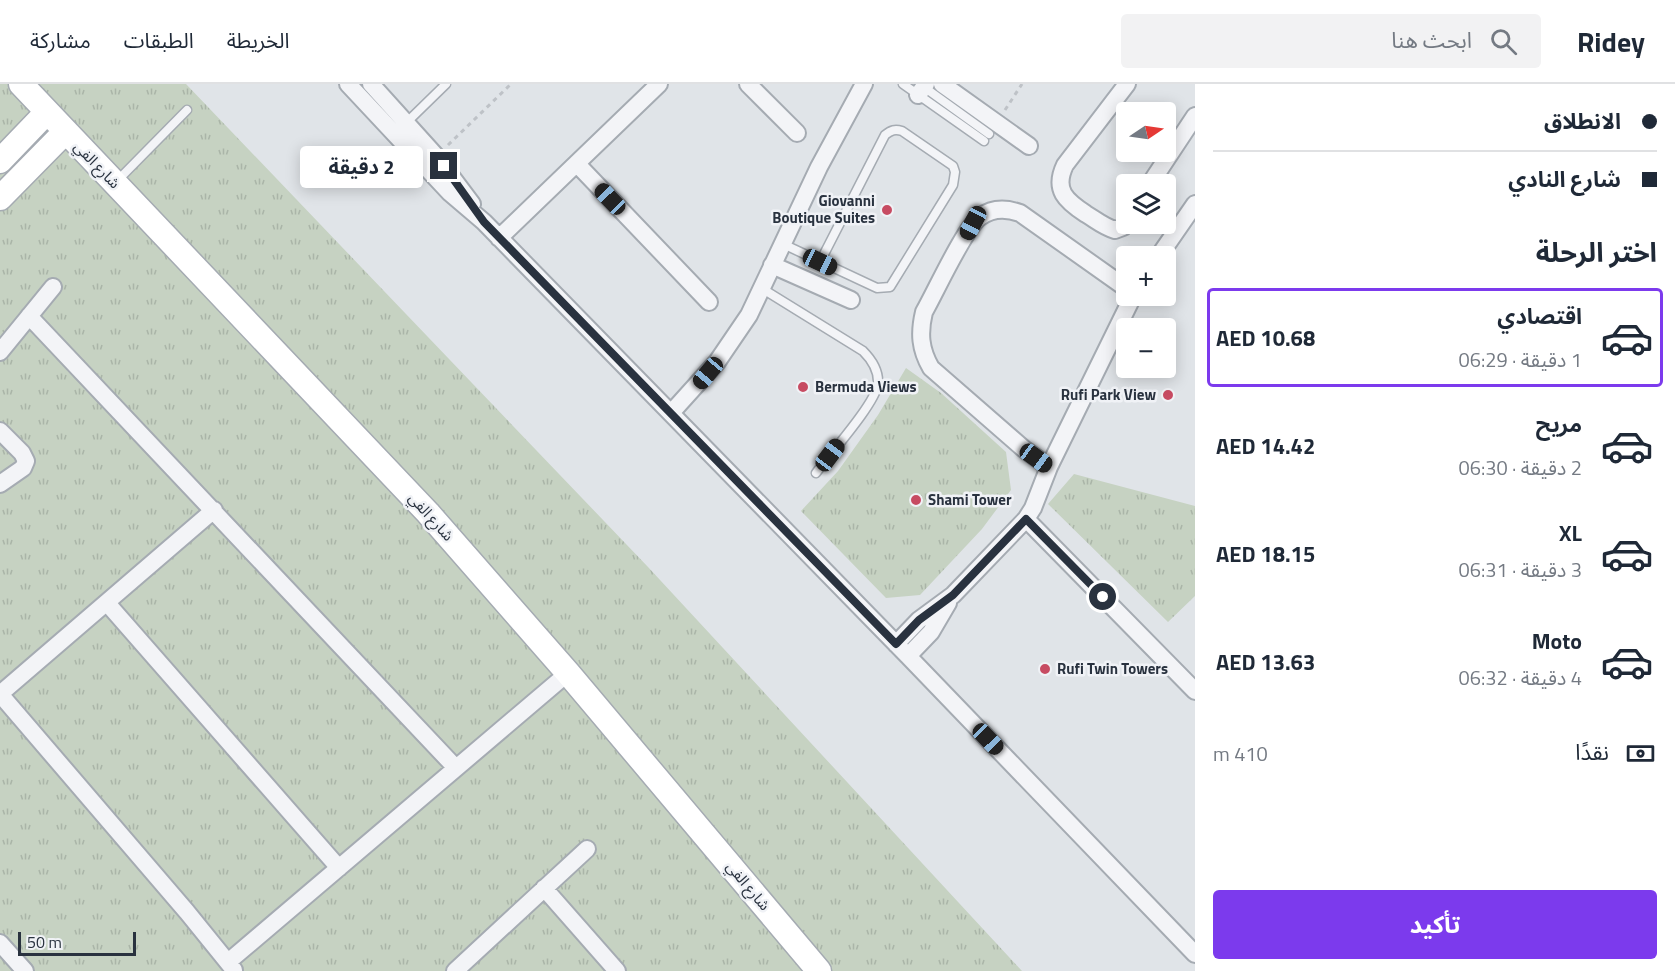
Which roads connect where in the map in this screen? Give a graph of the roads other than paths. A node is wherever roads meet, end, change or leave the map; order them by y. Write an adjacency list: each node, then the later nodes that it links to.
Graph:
1 (21, 84): 13 (street, شارع الفي)
2 (348, 84): 26 (street)
3 (371, 84): 15 (street)
4 (446, 84): 15 (lane)
5 (660, 84): 21 (street)
6 (748, 84): 17 (street)
7 (864, 84): 29 (street)
8 (903, 84): 11 (lane)
9 (942, 84): 18 (street)
10 (1127, 84): 27 (street)
11 (922, 87): 18 (lane)
12 (187, 111): 23 (lane)
13 (47, 112): 16 (street, شارع الفي); 20 (street)
14 (1195, 116): 22 (street)
15 (406, 123): 26 (street)
16 (65, 132): 23 (street, شارع الفي); 24 (street)
17 (797, 133)
18 (990, 133): 19 (street)
19 (1029, 146)
20 (0, 161)
21 (577, 164): 28 (street); 37 (street)
22 (1157, 174)
23 (114, 184): 52 (street, شارع الفي)
24 (0, 198)
25 (1195, 204): 30 (street)
26 (484, 222): 28 (street)
27 (1116, 230)
28 (500, 238): 41 (street)
29 (783, 244): 31 (lane); 32 (street)
30 (1166, 246)
31 (820, 262): 31 (lane)
32 (772, 265): 35 (street); 36 (street)
33 (1116, 281): 43 (street)
34 (53, 287): 39 (street)
35 (761, 288): 41 (street); 44 (lane)
36 (851, 300)
37 (709, 302)
38 (1128, 306): 43 (street)
39 (29, 316): 40 (street); 46 (street)
40 (0, 352)
41 (671, 413): 50 (street)
42 (0, 431): 45 (street)
43 (1049, 467): 47 (street)
44 (816, 473)
45 (0, 484)
46 (214, 510): 49 (street); 55 (street)
47 (1026, 519): 48 (street); 53 (street)
48 (953, 595): 50 (street); 51 (street)
49 (106, 603): 54 (street); 57 (street)
50 (896, 644): 51 (street)
51 (908, 656): 60 (street)
52 (568, 673): 55 (street); 65 (street, شارع الفي)
53 (1195, 691)
54 (0, 694): 61 (street)
55 (456, 768): 57 (street)
56 (588, 849): 58 (street)
57 (339, 868): 61 (street)
58 (544, 888): 63 (street); 64 (street)
59 (0, 943): 62 (street)
60 (1195, 954)
61 (231, 967)
62 (25, 971)
63 (455, 971)
64 (617, 971)
65 (819, 971)

